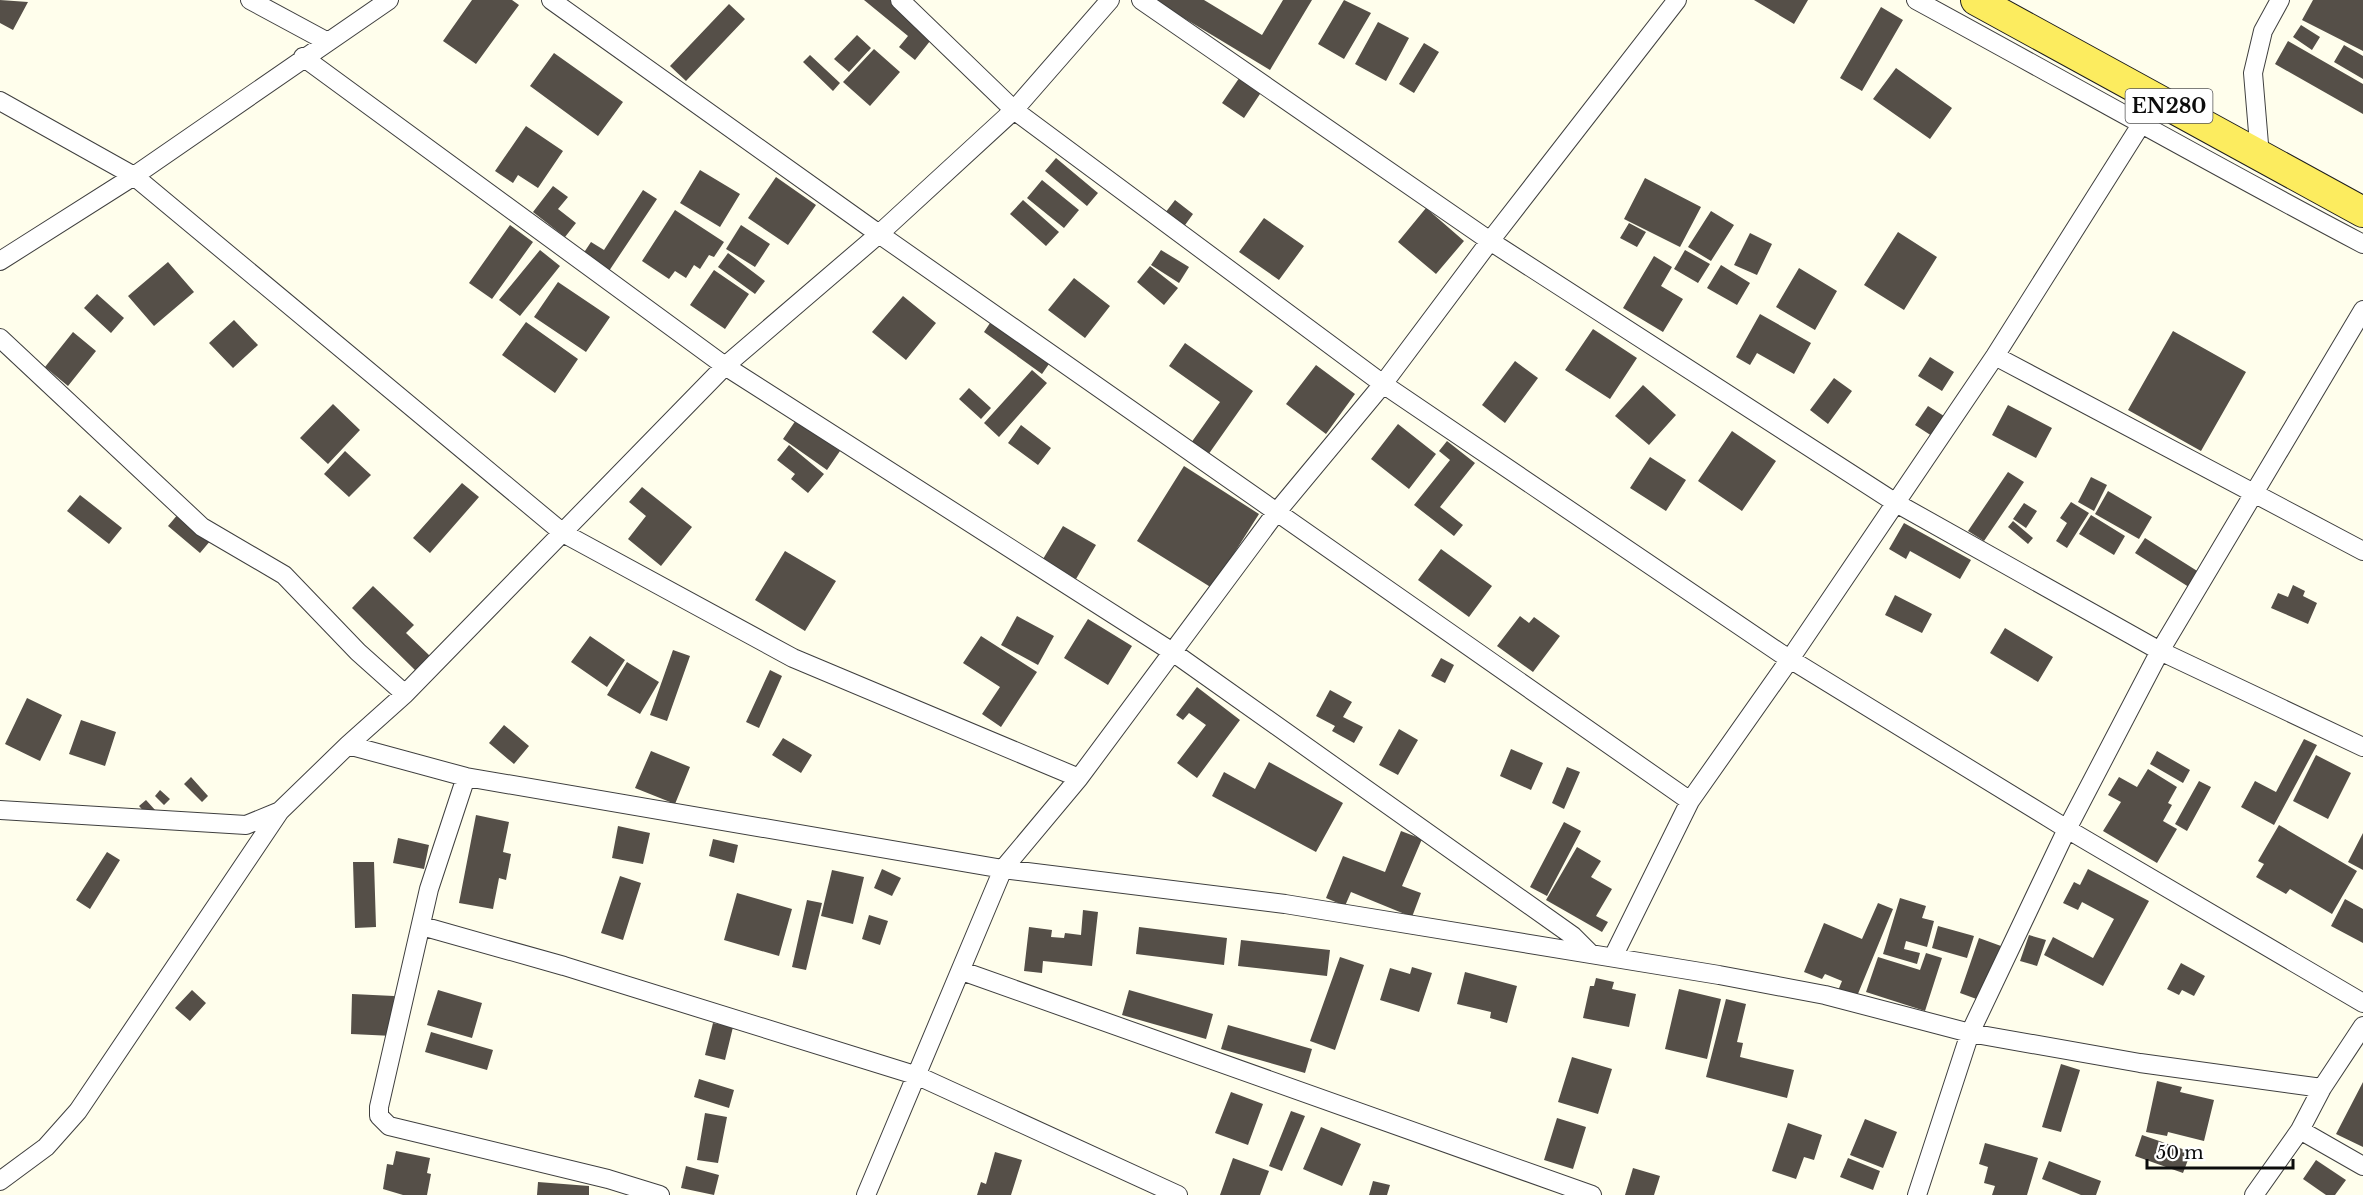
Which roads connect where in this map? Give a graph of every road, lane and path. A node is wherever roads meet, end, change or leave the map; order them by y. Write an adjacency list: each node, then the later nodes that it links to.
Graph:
1 (250, 0): 11 (street)
2 (389, 0): 11 (street)
3 (551, 0): 19 (street)
4 (900, 0): 14 (street)
5 (1110, 0): 14 (street)
6 (1141, 0): 20 (street)
7 (1677, 0): 20 (street)
8 (1916, 0): 15 (street)
9 (1976, 0): 16 (main road, EN280)
10 (2280, 0): 16 (street)
11 (326, 41): 12 (street)
12 (303, 57): 17 (street); 26 (street)
13 (0, 101): 17 (street)
14 (1014, 110): 19 (street); 27 (street)
15 (2142, 123): 21 (street); 25 (street)
16 (2259, 156): 18 (main road, EN280)
17 (134, 176): 22 (street); 31 (street)
18 (2363, 212)
19 (879, 234): 26 (street); 30 (street)
20 (1490, 241): 27 (street); 29 (street)
21 (2363, 244)
22 (0, 261)
23 (2363, 310): 28 (street)
24 (0, 338): 36 (street)
25 (1995, 356): 28 (street); 29 (street)
26 (725, 366): 31 (street); 34 (street)
27 (1383, 384): 30 (street); 35 (street)
28 (2253, 492): 32 (street); 33 (street)
29 (1896, 503): 33 (street); 35 (street)
30 (1275, 514): 34 (street); 41 (street)
31 (563, 533): 36 (street); 40 (street)
32 (2363, 551)
33 (2160, 651): 38 (street); 44 (street)
34 (1174, 653): 40 (street); 47 (street)
35 (1790, 659): 41 (street); 44 (street)
36 (405, 694): 37 (street)
37 (348, 745): 39 (street); 43 (street)
38 (2363, 747)
39 (466, 777): 45 (street); 46 (street)
40 (1079, 778): 45 (street)
41 (1689, 801): 48 (street)
42 (0, 810): 43 (street)
43 (280, 811): 57 (street)
44 (2067, 829): 50 (street); 52 (street)
45 (1003, 869): 47 (street); 49 (street)
46 (422, 926): 53 (street); 58 (street)
47 (1591, 954): 48 (street)
48 (1613, 957): 52 (street)
49 (962, 971): 53 (street); 61 (street)
50 (2363, 1003)
51 (2363, 1026): 54 (street)
52 (1970, 1033): 54 (street); 62 (street)
53 (918, 1076): 59 (street); 60 (street)
54 (2322, 1088): 55 (street)
55 (2300, 1130): 56 (street); 63 (street)
56 (2363, 1166)
57 (0, 1180)
58 (660, 1195)
59 (866, 1195)
60 (1178, 1195)
61 (1592, 1195)
62 (1917, 1195)
63 (2254, 1195)

